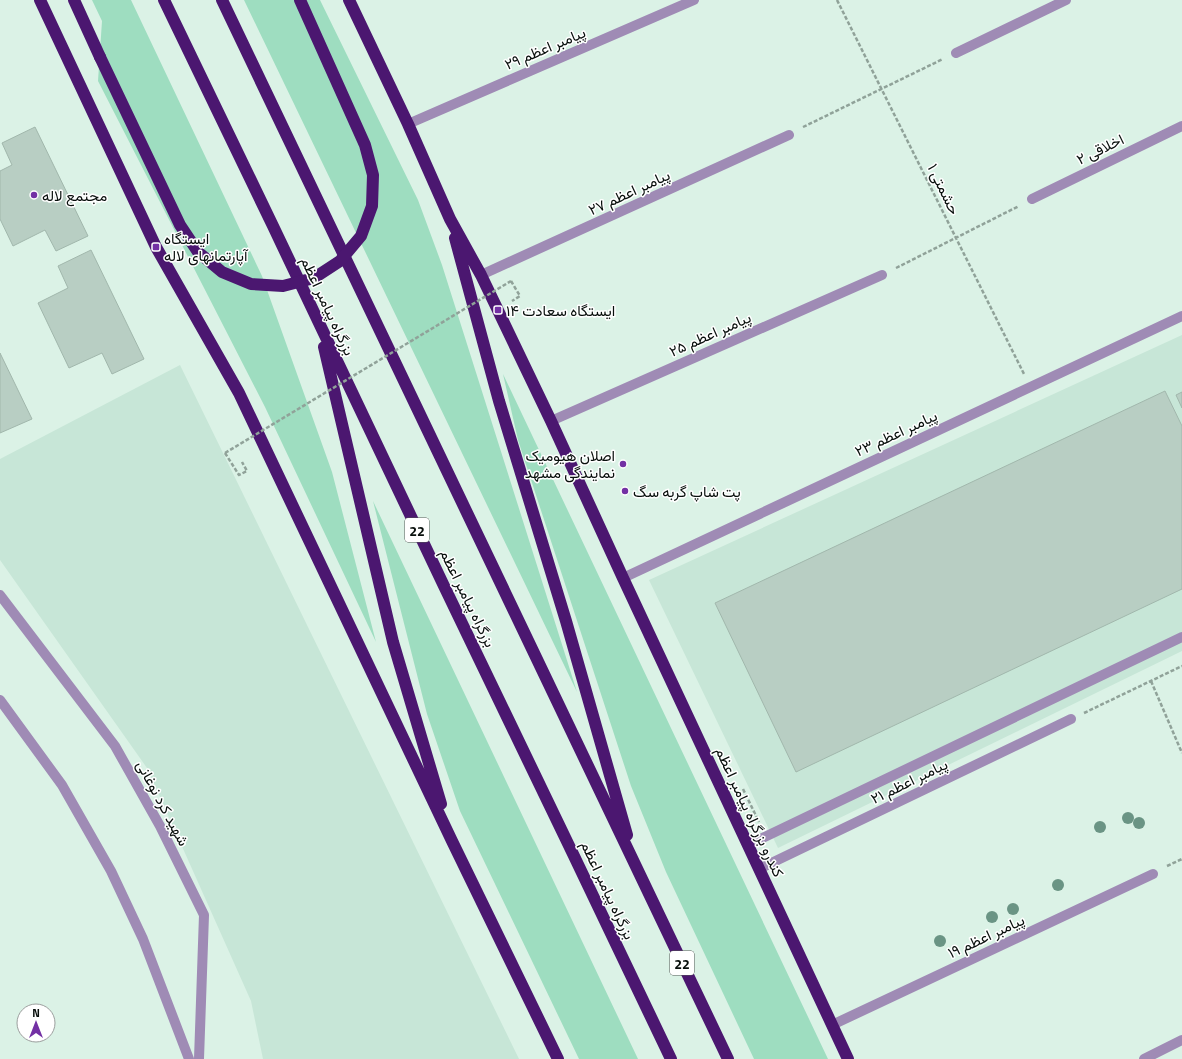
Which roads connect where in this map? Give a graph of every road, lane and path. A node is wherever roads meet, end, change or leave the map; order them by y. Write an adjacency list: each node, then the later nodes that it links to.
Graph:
1 (40, 0): 34 (highway)
2 (74, 0): 5 (highway, bridge)
3 (164, 0): 22 (highway, بزرگراه پیامبر اعظم / 22)
4 (222, 0): 36 (highway, 22)
5 (300, 0)
6 (349, 0): 12 (highway)
7 (694, 0): 12 (street, پیامبر اعظم ۲۹)
8 (837, 0): 11 (path, حشمتی ۱)
9 (1066, 0): 10 (street)
10 (956, 53): 11 (path)
11 (882, 89): 14 (path); 17 (path, حشمتی ۱)
12 (408, 124): 16 (highway)
13 (1182, 126): 15 (street, اخلاقی ۲)
14 (789, 135): 18 (street, پیامبر اعظم ۲۷)
15 (1032, 199): 17 (path)
16 (450, 219): 18 (highway, کندرو بزرگراه پیامبر اعظم); 36 (highway)
17 (956, 238): 19 (path); 23 (path, حشمتی ۱)
18 (481, 275): 24 (highway, کندرو بزرگراه پیامبر اعظم)
19 (882, 275): 24 (street, پیامبر اعظم ۲۵)
20 (509, 302): 25 (path, bridge)
21 (1182, 316): 23 (street, پیامبر اعظم ۲۳)
22 (319, 324): 34 (highway); 44 (highway, بزرگراه پیامبر اعظم / 22)
23 (1030, 387): 26 (street, پیامبر اعظم ۲۳)
24 (551, 420): 26 (highway, کندرو بزرگراه پیامبر اعظم)
25 (242, 462)
26 (623, 578): 35 (highway, کندرو بزرگراه پیامبر اعظم)
27 (0, 595): 42 (street, شهید کرد نوغانی)
28 (1182, 637): 35 (street)
29 (1182, 666): 30 (path)
30 (1151, 681): 32 (path); 33 (path)
31 (0, 700): 41 (street)
32 (1071, 719): 37 (street, پیامبر اعظم ۲۱)
33 (1182, 753)
34 (452, 841): 43 (highway)
35 (748, 845): 37 (highway, کندرو بزرگراه پیامبر اعظم)
36 (636, 868): 45 (highway, 22)
37 (759, 869): 39 (highway, کندرو بزرگراه پیامبر اعظم)
38 (1153, 874): 39 (street, پیامبر اعظم ۱۹)
39 (832, 1025): 46 (highway, کندرو بزرگراه پیامبر اعظم)
40 (1182, 1040): 47 (street)
41 (189, 1059)
42 (200, 1059)
43 (558, 1059)
44 (671, 1059)
45 (728, 1059)
46 (848, 1059)
47 (1144, 1059)

